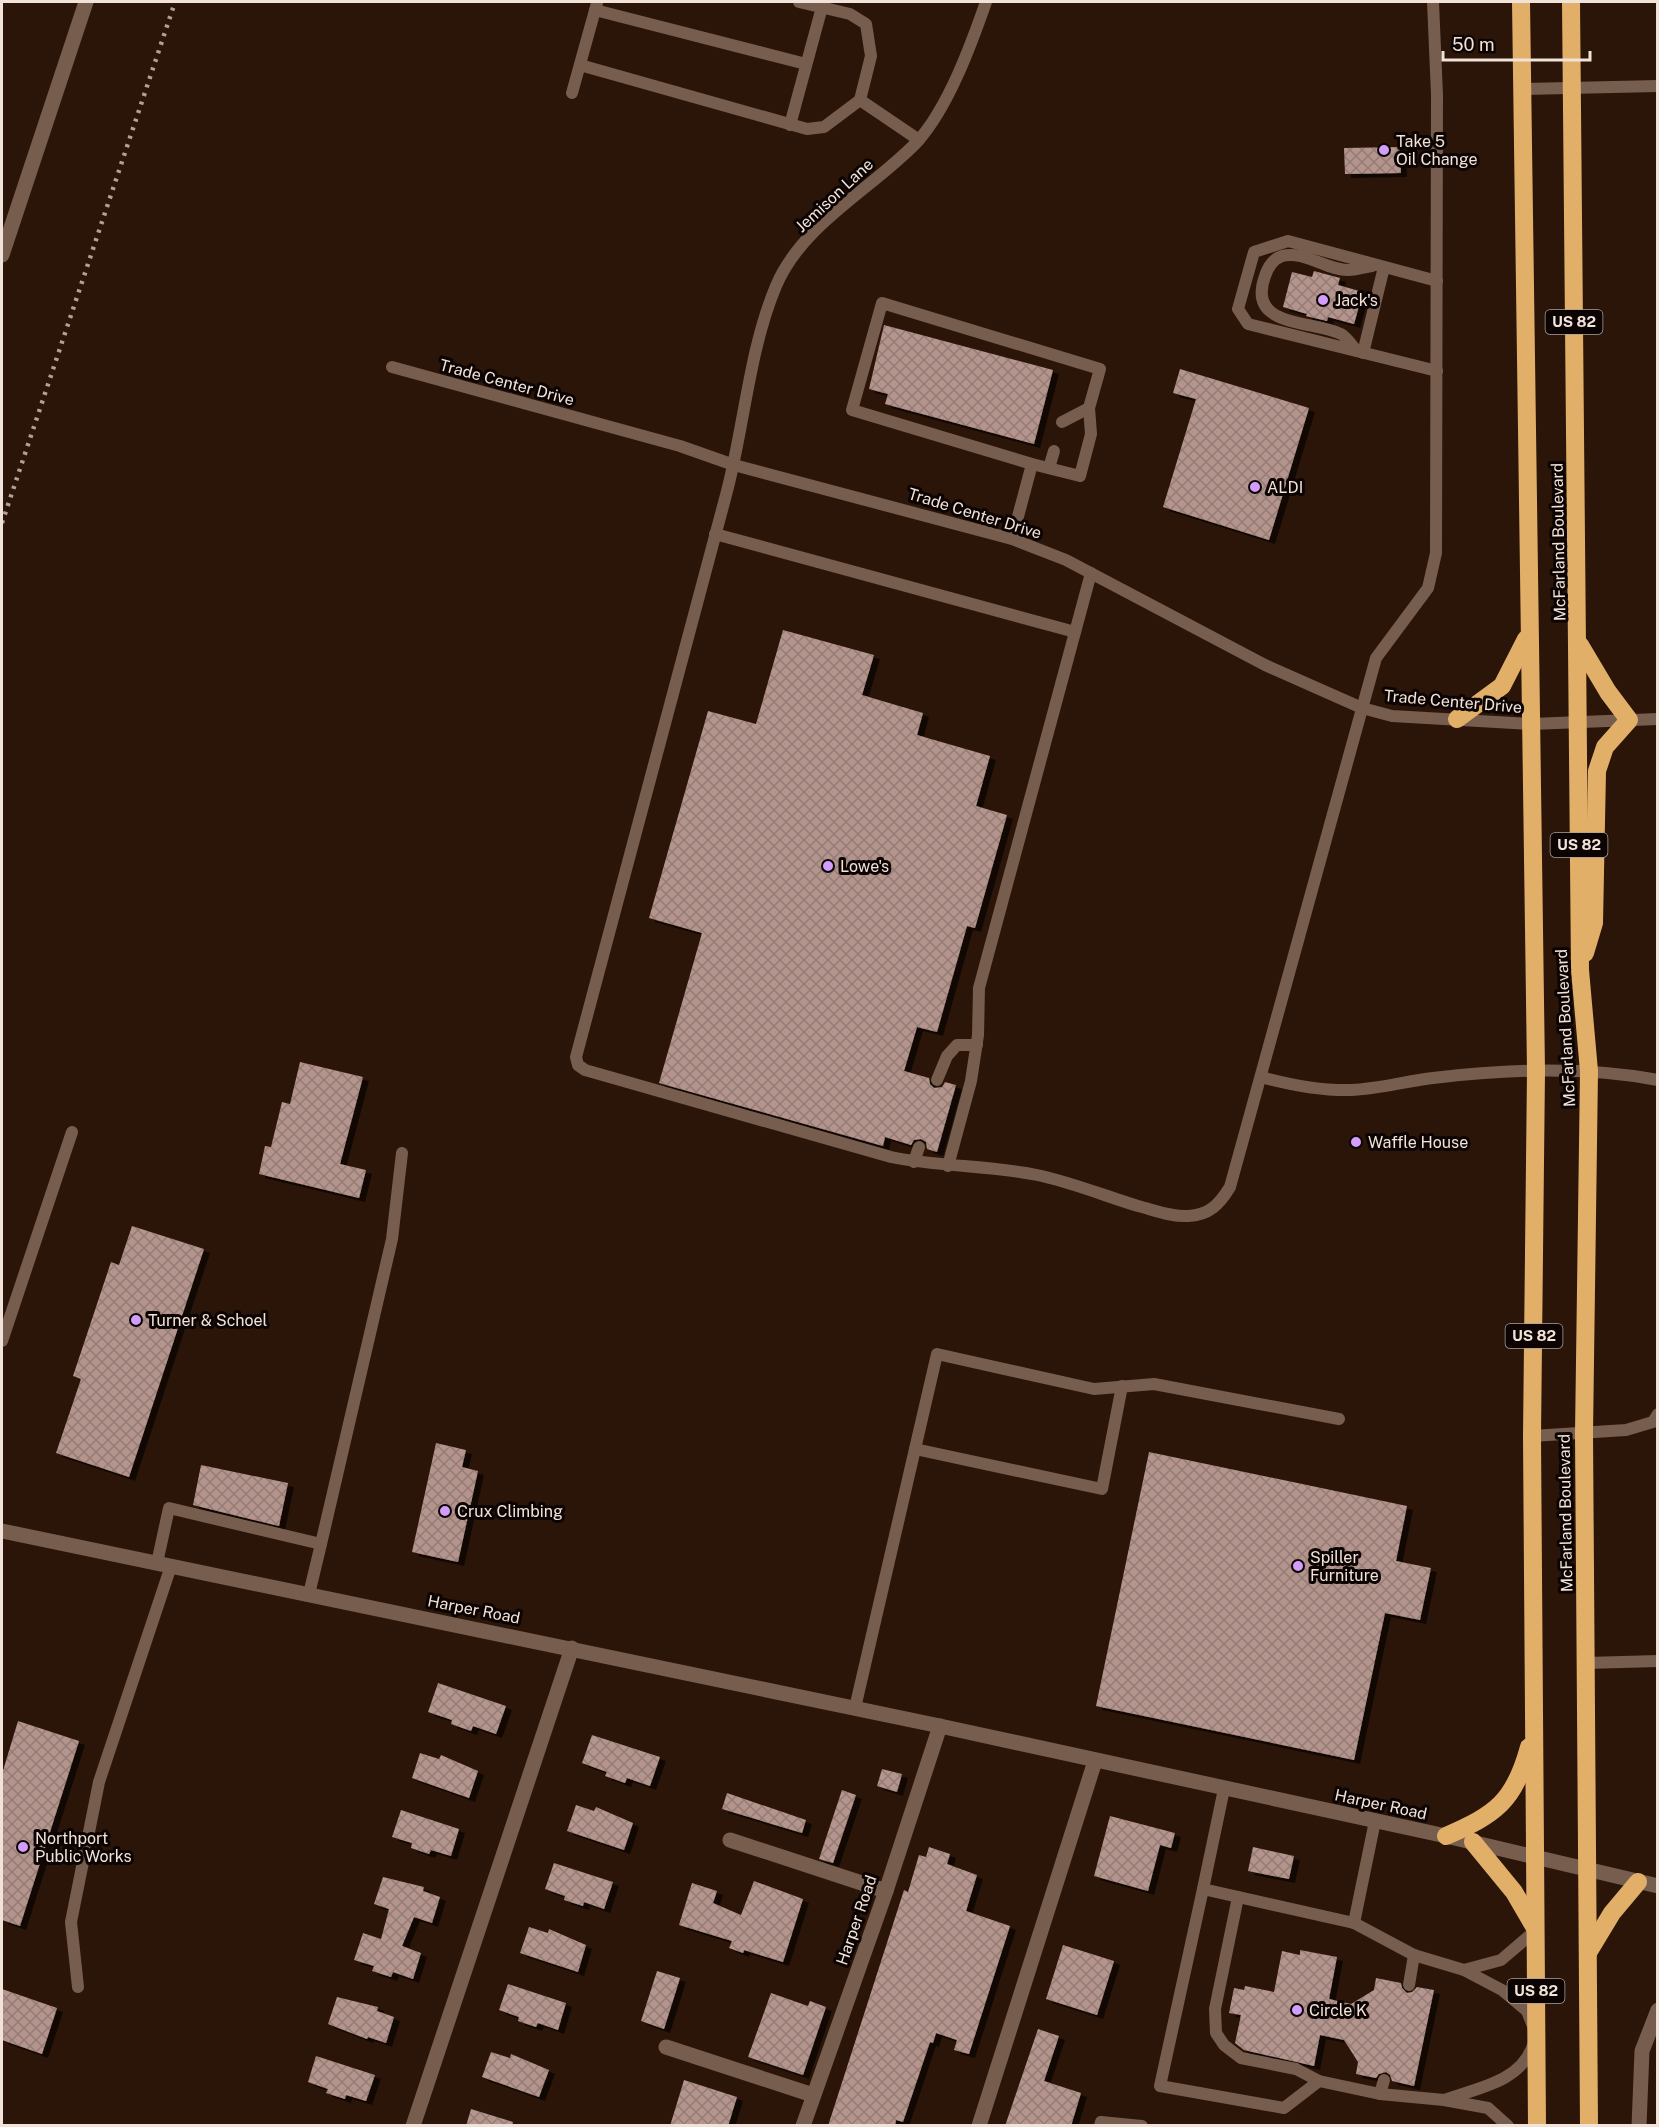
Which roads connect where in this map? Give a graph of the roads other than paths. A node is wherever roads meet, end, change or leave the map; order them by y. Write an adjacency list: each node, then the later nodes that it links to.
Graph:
1 (86, 2): 18 (street)
2 (799, 2): 8 (lane)
3 (986, 2): 17 (lane, Jemison Lane)
4 (1433, 2): 20 (lane)
5 (1521, 2): 13 (highway, McFarland Boulevard / US 82)
6 (1571, 2): 11 (highway, McFarland Boulevard / US 82)
7 (596, 5): 9 (lane); 10 (lane)
8 (822, 7): 9 (lane); 15 (lane)
9 (806, 64): 16 (lane)
10 (580, 65): 14 (lane); 16 (lane)
11 (1572, 86): 12 (lane); 13 (lane); 35 (highway, McFarland Boulevard / US 82)
12 (1658, 86)
13 (1522, 89): 34 (highway, McFarland Boulevard / US 82)
14 (572, 93)
15 (860, 100): 16 (lane); 17 (lane)
16 (790, 125)
17 (919, 140): 28 (lane, Jemison Lane)
18 (2, 255)
19 (1380, 266): 20 (lane); 21 (lane); 21 (lane); 21 (lane)
20 (1437, 281): 23 (lane)
21 (1360, 352): 23 (lane)
22 (392, 367): 28 (lane, Trade Center Drive)
23 (1437, 371): 36 (lane)
24 (1089, 408): 25 (lane); 27 (lane); 29 (lane)
25 (1062, 422)
26 (1054, 451): 29 (lane)
27 (1032, 464): 29 (lane); 31 (lane)
28 (734, 465): 30 (lane, Jemison Lane); 31 (lane, Trade Center Drive)
29 (1049, 468)
30 (716, 534): 33 (lane); 52 (lane, Jemison Lane)
31 (1012, 539): 32 (lane, Trade Center Drive)
32 (1091, 573): 33 (lane); 36 (lane, Trade Center Drive)
33 (1075, 632): 43 (lane)
34 (1528, 635): 37 (highway); 41 (highway, McFarland Boulevard / US 82)
35 (1579, 643): 39 (highway); 40 (highway, McFarland Boulevard / US 82)
36 (1362, 708): 37 (lane, Trade Center Drive); 46 (lane)
37 (1457, 719): 41 (lane, Trade Center Drive)
38 (1658, 719): 39 (lane, Trade Center Drive)
39 (1629, 720): 40 (lane, Trade Center Drive); 42 (highway)
40 (1579, 721): 41 (lane, Trade Center Drive); 42 (highway, McFarland Boulevard / US 82)
41 (1531, 724): 44 (highway, McFarland Boulevard / US 82)
42 (1580, 970): 45 (highway, McFarland Boulevard / US 82)
43 (977, 1045): 47 (lane); 53 (lane)
44 (1536, 1071): 45 (lane); 46 (lane); 59 (highway, McFarland Boulevard / US 82)
45 (1589, 1071): 48 (lane); 58 (highway, McFarland Boulevard / US 82)
46 (1261, 1077): 53 (lane)
47 (937, 1080)
48 (1658, 1080)
49 (72, 1132): 54 (lane)
50 (919, 1147): 52 (lane)
51 (402, 1153): 62 (lane)
52 (914, 1162): 53 (lane)
53 (948, 1166)
54 (2, 1341)
55 (1122, 1386): 57 (lane); 60 (lane); 60 (lane)
56 (1658, 1414): 58 (lane)
57 (1339, 1419)
58 (1584, 1434): 59 (lane); 67 (highway, McFarland Boulevard / US 82)
59 (1533, 1436): 69 (highway, McFarland Boulevard / US 82)
60 (915, 1449): 68 (lane)
61 (2, 1531): 63 (street, Harper Road)
62 (321, 1544): 63 (lane); 64 (lane)
63 (164, 1565): 64 (street, Harper Road); 90 (lane)
64 (309, 1594): 65 (street, Harper Road)
65 (572, 1648): 68 (street, Harper Road); 99 (street)
66 (1658, 1661): 67 (lane)
67 (1586, 1663): 78 (highway, McFarland Boulevard / US 82)
68 (855, 1708): 70 (street, Harper Road)
69 (1535, 1722): 74 (highway); 77 (highway, McFarland Boulevard / US 82)
70 (940, 1726): 71 (street, Harper Road); 82 (street, Harper Road)
71 (1095, 1761): 72 (street, Harper Road); 101 (street)
72 (1224, 1789): 73 (street, Harper Road); 81 (lane)
73 (1375, 1821): 74 (street, Harper Road); 84 (lane)
74 (1446, 1836): 76 (street, Harper Road)
75 (730, 1840): 82 (street)
76 (1473, 1842): 77 (street, Harper Road); 85 (highway)
77 (1535, 1856): 78 (street, Harper Road); 85 (highway, McFarland Boulevard / US 82)
78 (1588, 1870): 79 (street, Harper Road); 86 (highway, McFarland Boulevard / US 82)
79 (1638, 1882): 80 (street, Harper Road); 86 (highway)
80 (1658, 1886)
81 (1203, 1889): 83 (lane); 95 (lane)
82 (886, 1892): 97 (street, Harper Road)
83 (1238, 1897): 84 (lane); 95 (lane)
84 (1354, 1923): 87 (lane)
85 (1536, 1930): 88 (lane); 92 (highway, McFarland Boulevard / US 82)
86 (1588, 1952): 106 (highway, McFarland Boulevard / US 82)
87 (1414, 1955): 88 (lane); 89 (lane)
88 (1464, 1970): 92 (lane)
89 (1409, 1985)
90 (78, 1987)
91 (1658, 2010): 107 (street)
92 (1536, 2033): 98 (lane); 105 (highway, McFarland Boulevard / US 82)
93 (666, 2047): 97 (street)
94 (1384, 2080): 96 (lane)
95 (1319, 2081): 96 (lane)
96 (1380, 2094): 98 (lane)
97 (813, 2095): 100 (street, Harper Road)
98 (1444, 2100): 104 (lane)
99 (413, 2126)
100 (803, 2126)
101 (979, 2126)
102 (1100, 2126): 103 (lane)
103 (1143, 2126)
104 (1508, 2126)
105 (1537, 2126)
106 (1589, 2126)
107 (1639, 2126)

